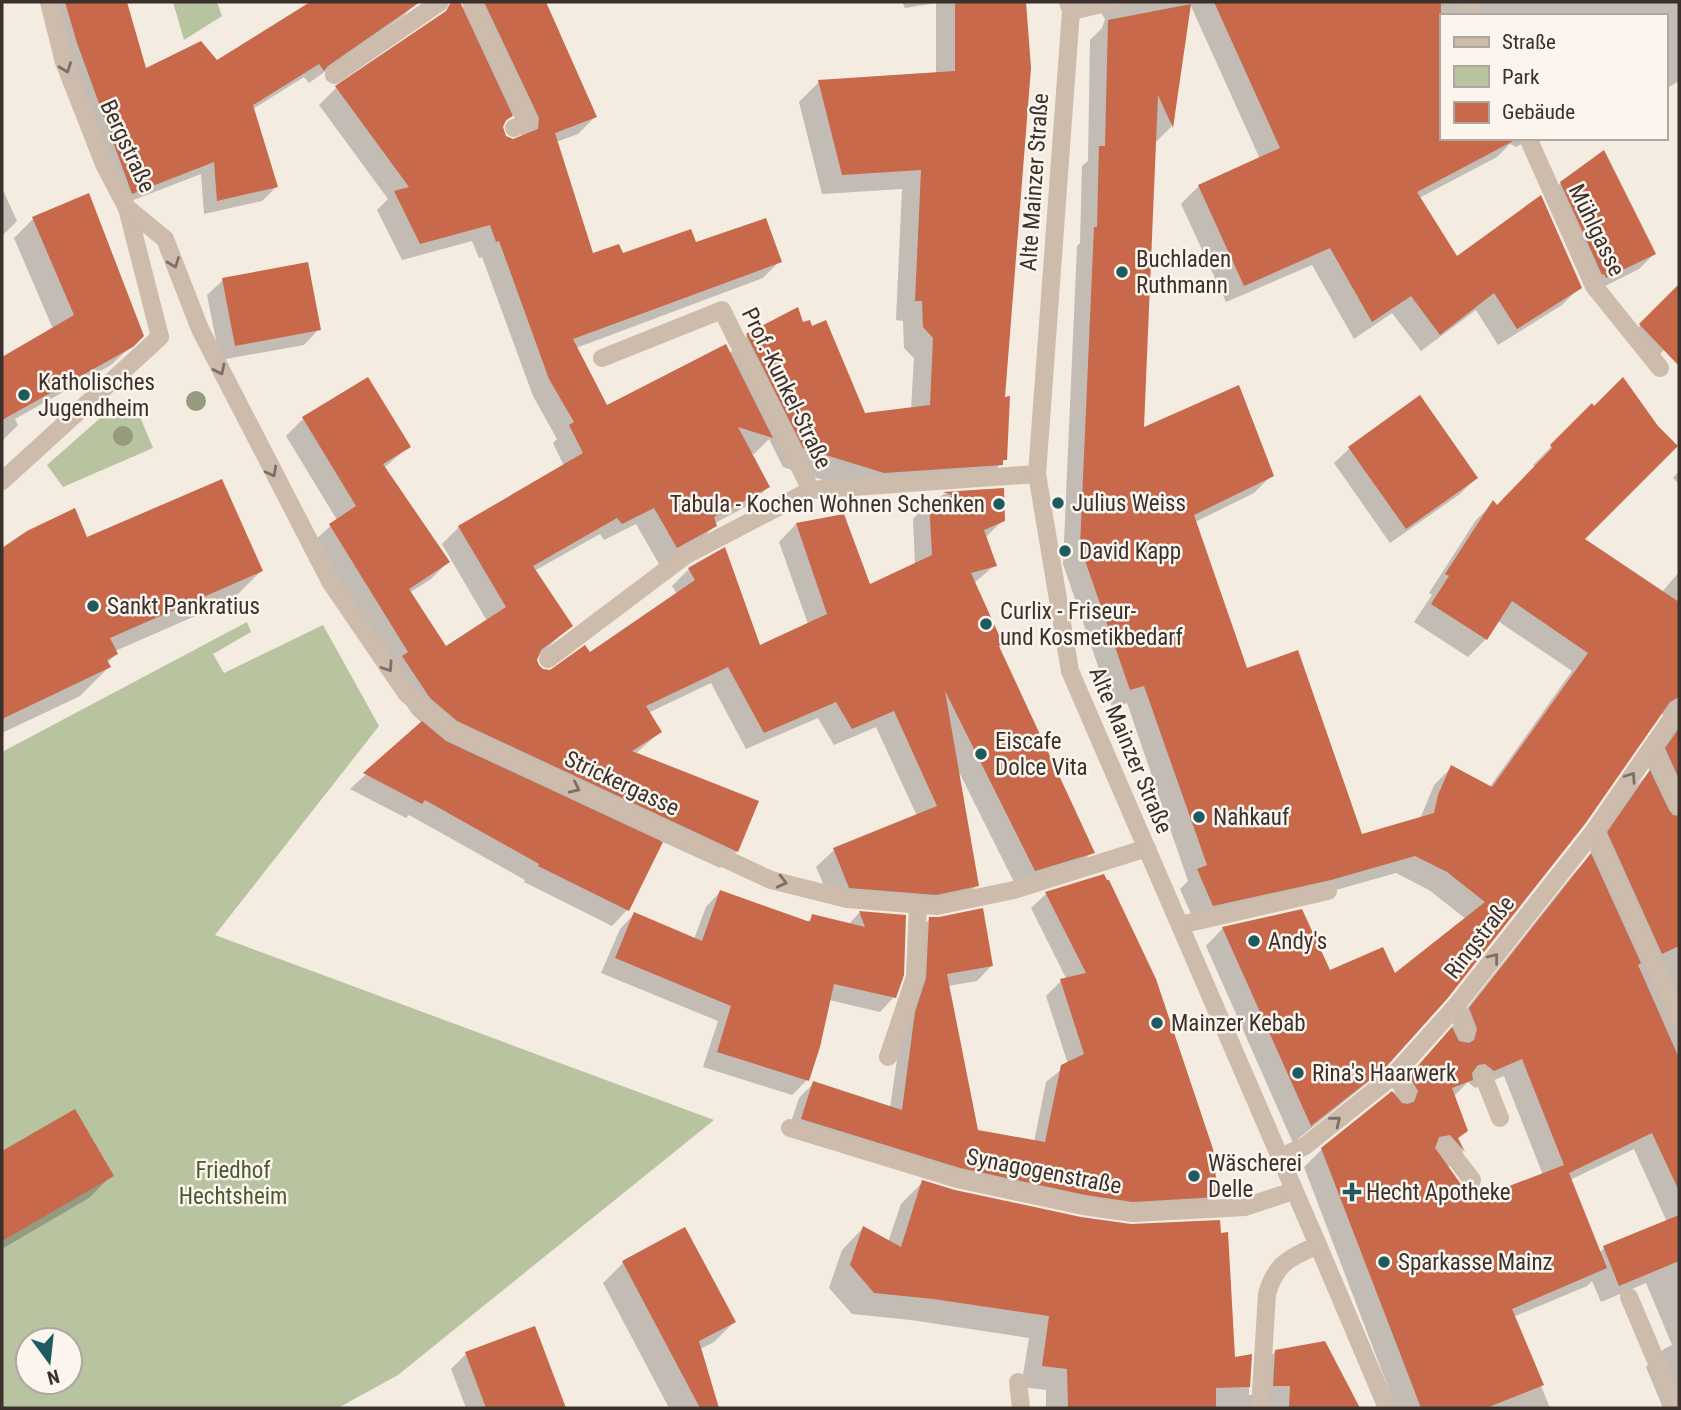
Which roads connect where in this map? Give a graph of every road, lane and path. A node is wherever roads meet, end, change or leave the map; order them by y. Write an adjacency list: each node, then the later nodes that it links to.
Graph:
1 (49, 2): 9 (street, Bergstraße, one-way to 9)
2 (440, 2): 6 (street)
3 (471, 2): 7 (street)
4 (1111, 2): 5 (street)
5 (1070, 6): 13 (street, Alte Mainzer Straße)
6 (334, 75)
7 (514, 128)
8 (1529, 140): 11 (street, Mühlgasse)
9 (127, 208): 12 (street, Bergstraße, one-way to 12); 14 (street)
10 (602, 358): 15 (street, Prof.-Kunkel-Straße)
11 (1660, 368)
12 (240, 411): 23 (street, Strickergasse, one-way to 23)
13 (1037, 474): 15 (street, Prof.-Kunkel-Straße); 21 (street, Alte Mainzer Straße)
14 (2, 481)
15 (811, 490): 16 (street, Prof.-Kunkel-Straße)
16 (548, 659)
17 (1679, 708): 18 (street, Ringstraße)
18 (1652, 747): 19 (street); 20 (street, Ringstraße, one-way to 18)
19 (1679, 805)
20 (1594, 831): 25 (street, Ringstraße, one-way to 20); 26 (street)
21 (1147, 848): 23 (street, Strickergasse); 24 (street, Alte Mainzer Straße)
22 (1328, 891): 24 (street)
23 (918, 904): 28 (street)
24 (1180, 925): 35 (street, Alte Mainzer Straße)
25 (1456, 1006): 27 (street); 29 (street, Ringstraße)
26 (1679, 1019)
27 (1466, 1032)
28 (888, 1057)
29 (1394, 1075): 31 (street); 35 (street, Ringstraße, one-way to 29)
30 (1483, 1075): 32 (street)
31 (1407, 1093)
32 (1500, 1118)
33 (790, 1128): 37 (street, Synagogenstraße)
34 (1446, 1146): 36 (street)
35 (1279, 1158): 37 (street, Alte Mainzer Straße)
36 (1472, 1180)
37 (1293, 1191): 38 (street, Alte Mainzer Straße)
38 (1318, 1245): 42 (street); 43 (street, Alte Mainzer Straße)
39 (1629, 1297): 44 (street)
40 (1018, 1382): 41 (street)
41 (1021, 1408)
42 (1260, 1408)
43 (1387, 1408)
44 (1676, 1408)

